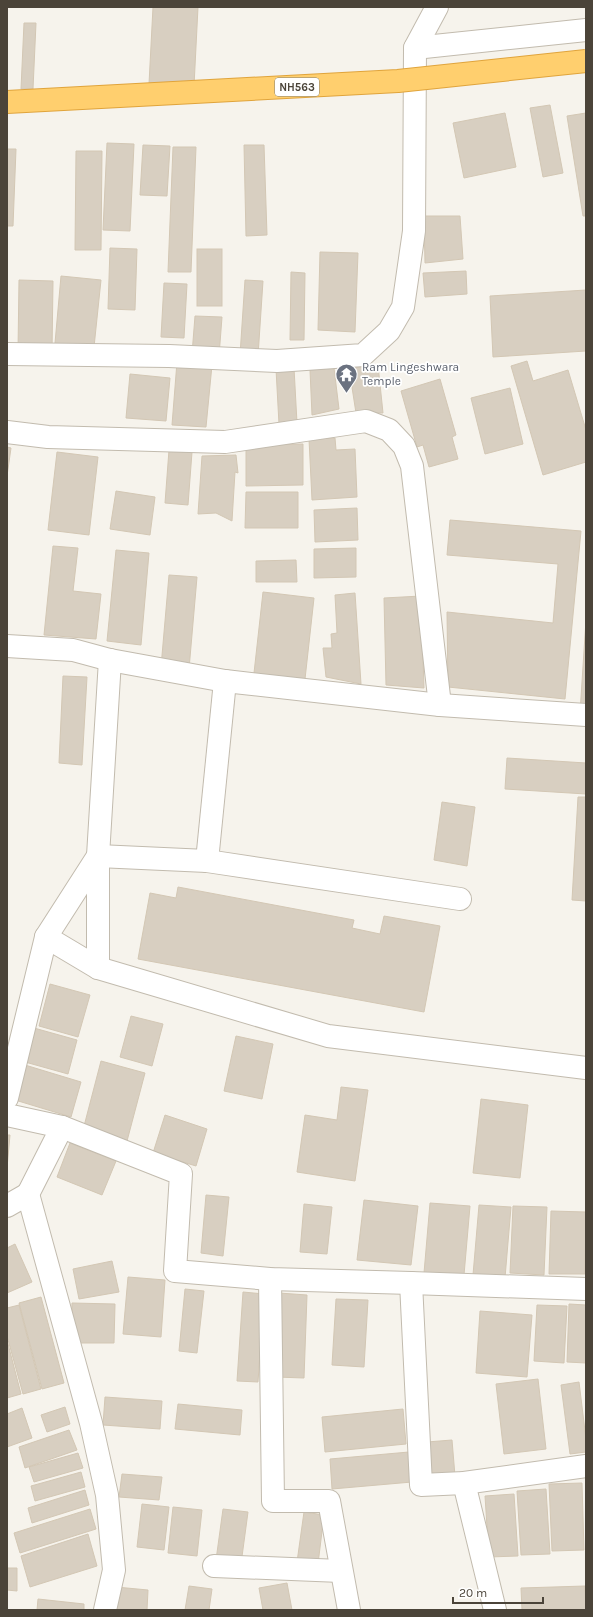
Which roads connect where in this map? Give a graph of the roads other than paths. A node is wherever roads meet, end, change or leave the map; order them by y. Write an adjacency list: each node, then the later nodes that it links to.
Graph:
1 (437, 7): 3 (street)
2 (586, 30): 3 (street)
3 (415, 48): 6 (street)
4 (586, 61): 5 (highway, NH563, bridge)
5 (7, 102)
6 (7, 354)
7 (7, 432): 11 (street)
8 (7, 646): 9 (street)
9 (110, 660): 10 (street); 13 (street)
10 (225, 681): 11 (street); 14 (street)
11 (440, 705): 12 (street)
12 (586, 715)
13 (98, 856): 14 (street); 16 (street); 17 (street)
14 (207, 861): 15 (street)
15 (460, 899)
16 (46, 937): 17 (street); 19 (street)
17 (98, 968): 18 (street)
18 (586, 1068)
19 (7, 1098)
20 (7, 1115): 21 (street)
21 (62, 1127): 22 (street); 24 (street)
22 (28, 1194): 23 (street); 31 (street)
23 (7, 1206)
24 (270, 1279): 25 (street); 30 (street)
25 (411, 1283): 26 (street); 28 (street)
26 (586, 1289)
27 (586, 1466): 28 (street)
28 (464, 1483): 33 (street)
29 (214, 1566): 30 (street)
30 (341, 1571): 32 (street)
31 (105, 1610)
32 (349, 1610)
33 (495, 1610)

